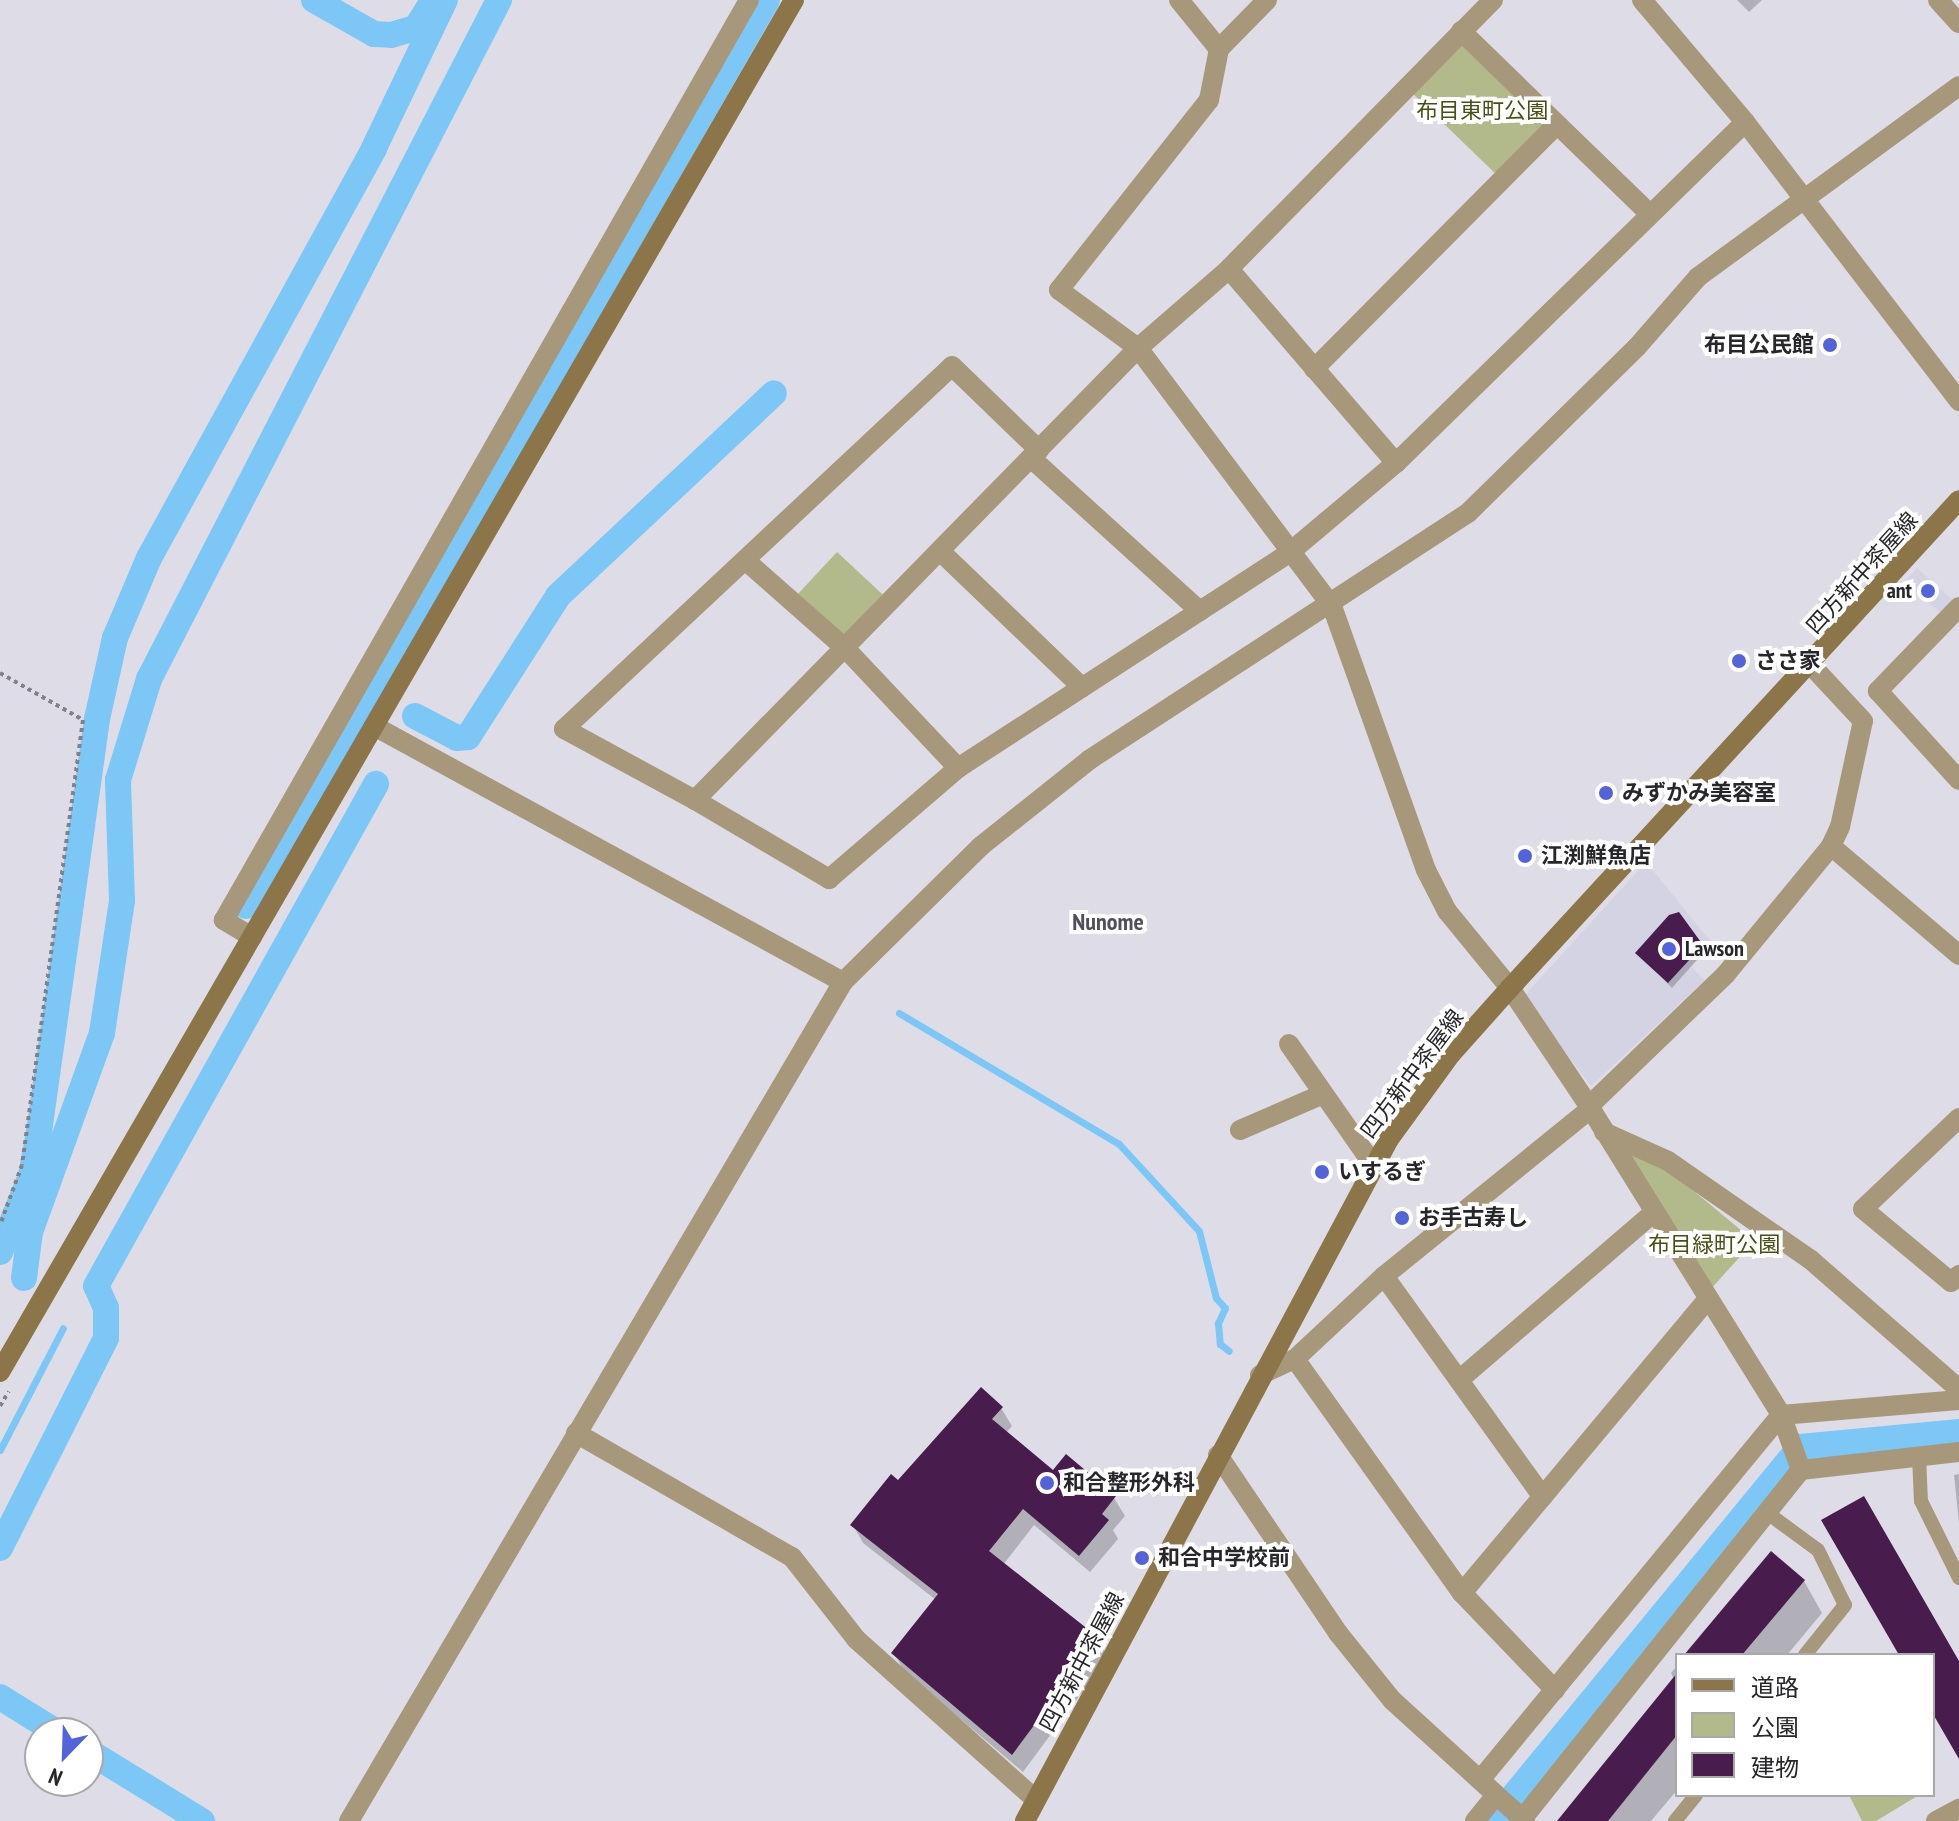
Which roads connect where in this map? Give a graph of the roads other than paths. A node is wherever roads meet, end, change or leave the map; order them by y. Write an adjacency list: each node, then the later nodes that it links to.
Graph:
1 (749, 0): 39 (street)
2 (794, 0): 34 (main road)
3 (1179, 0): 10 (street)
4 (1267, 0): 10 (street)
5 (1493, 0): 9 (street)
6 (1642, 0): 12 (street)
7 (1938, 0): 8 (street)
8 (1959, 23)
9 (1461, 31): 13 (street); 16 (street)
10 (1219, 49): 17 (street)
11 (1959, 86): 14 (street)
12 (1745, 122): 14 (street); 15 (street)
13 (1556, 125): 15 (street); 18 (street)
14 (1803, 198): 19 (street); 26 (street)
15 (1650, 214): 21 (street)
16 (1229, 269): 17 (street); 18 (street)
17 (1138, 348): 20 (street); 24 (street)
18 (1314, 369): 21 (street)
19 (1959, 401)
20 (1035, 454): 23 (street); 25 (street); 28 (street)
21 (1396, 463): 24 (street)
22 (1959, 500): 30 (main road, 四方新中茶屋線)
23 (940, 551): 29 (street); 31 (street)
24 (1289, 553): 26 (street); 28 (street)
25 (745, 560): 29 (street); 37 (street)
26 (1332, 606): 41 (street); 42 (street)
27 (1959, 607): 32 (street)
28 (1200, 611): 31 (street)
29 (846, 649): 35 (street); 37 (street)
30 (1811, 665): 33 (street); 42 (main road, 四方新中茶屋線)
31 (1082, 687): 35 (street)
32 (1878, 691): 33 (street); 36 (street)
33 (1863, 721): 38 (street)
34 (374, 726): 39 (main road); 41 (street)
35 (958, 768): 37 (street)
36 (1959, 780)
37 (695, 800)
38 (1831, 846): 40 (street); 45 (street)
39 (252, 937): 55 (main road)
40 (1959, 955)
41 (843, 982): 61 (street)
42 (1510, 988): 45 (street); 49 (main road, 四方新中茶屋線)
43 (1289, 1044): 44 (street)
44 (1323, 1094): 47 (street); 49 (street)
45 (1590, 1108): 48 (street); 52 (street)
46 (1959, 1118): 51 (street)
47 (1240, 1130)
48 (1604, 1132): 50 (street); 58 (street)
49 (1374, 1166): 56 (main road, 四方新中茶屋線)
50 (1652, 1214): 53 (street); 57 (street)
51 (1959, 1275)
52 (1384, 1276): 54 (street); 57 (street)
53 (1707, 1300): 60 (street); 66 (street)
54 (1295, 1359): 56 (street); 69 (street)
55 (0, 1372)
56 (1260, 1375): 63 (main road, 四方新中茶屋線)
57 (1459, 1380): 66 (street)
58 (1959, 1389)
59 (1959, 1400): 60 (street)
60 (1781, 1415): 65 (street); 71 (street)
61 (576, 1433): 74 (street); 77 (street)
62 (1959, 1452): 64 (street)
63 (1218, 1455): 72 (street); 74 (main road, 四方新中茶屋線)
64 (1919, 1456): 65 (street); 68 (lane)
65 (1797, 1457): 67 (street)
66 (1543, 1497): 69 (street)
67 (1766, 1512): 70 (lane); 76 (street)
68 (1959, 1578)
69 (1462, 1593): 71 (street)
70 (1807, 1653)
71 (1555, 1690): 72 (street)
72 (1480, 1780): 76 (street)
73 (1694, 1797): 80 (lane)
74 (1036, 1800): 78 (main road, 四方新中茶屋線)
75 (1959, 1809): 81 (street)
76 (1513, 1811): 79 (street)
77 (349, 1821)
78 (1025, 1821)
79 (1475, 1821)
80 (1675, 1821)
81 (1936, 1821)

